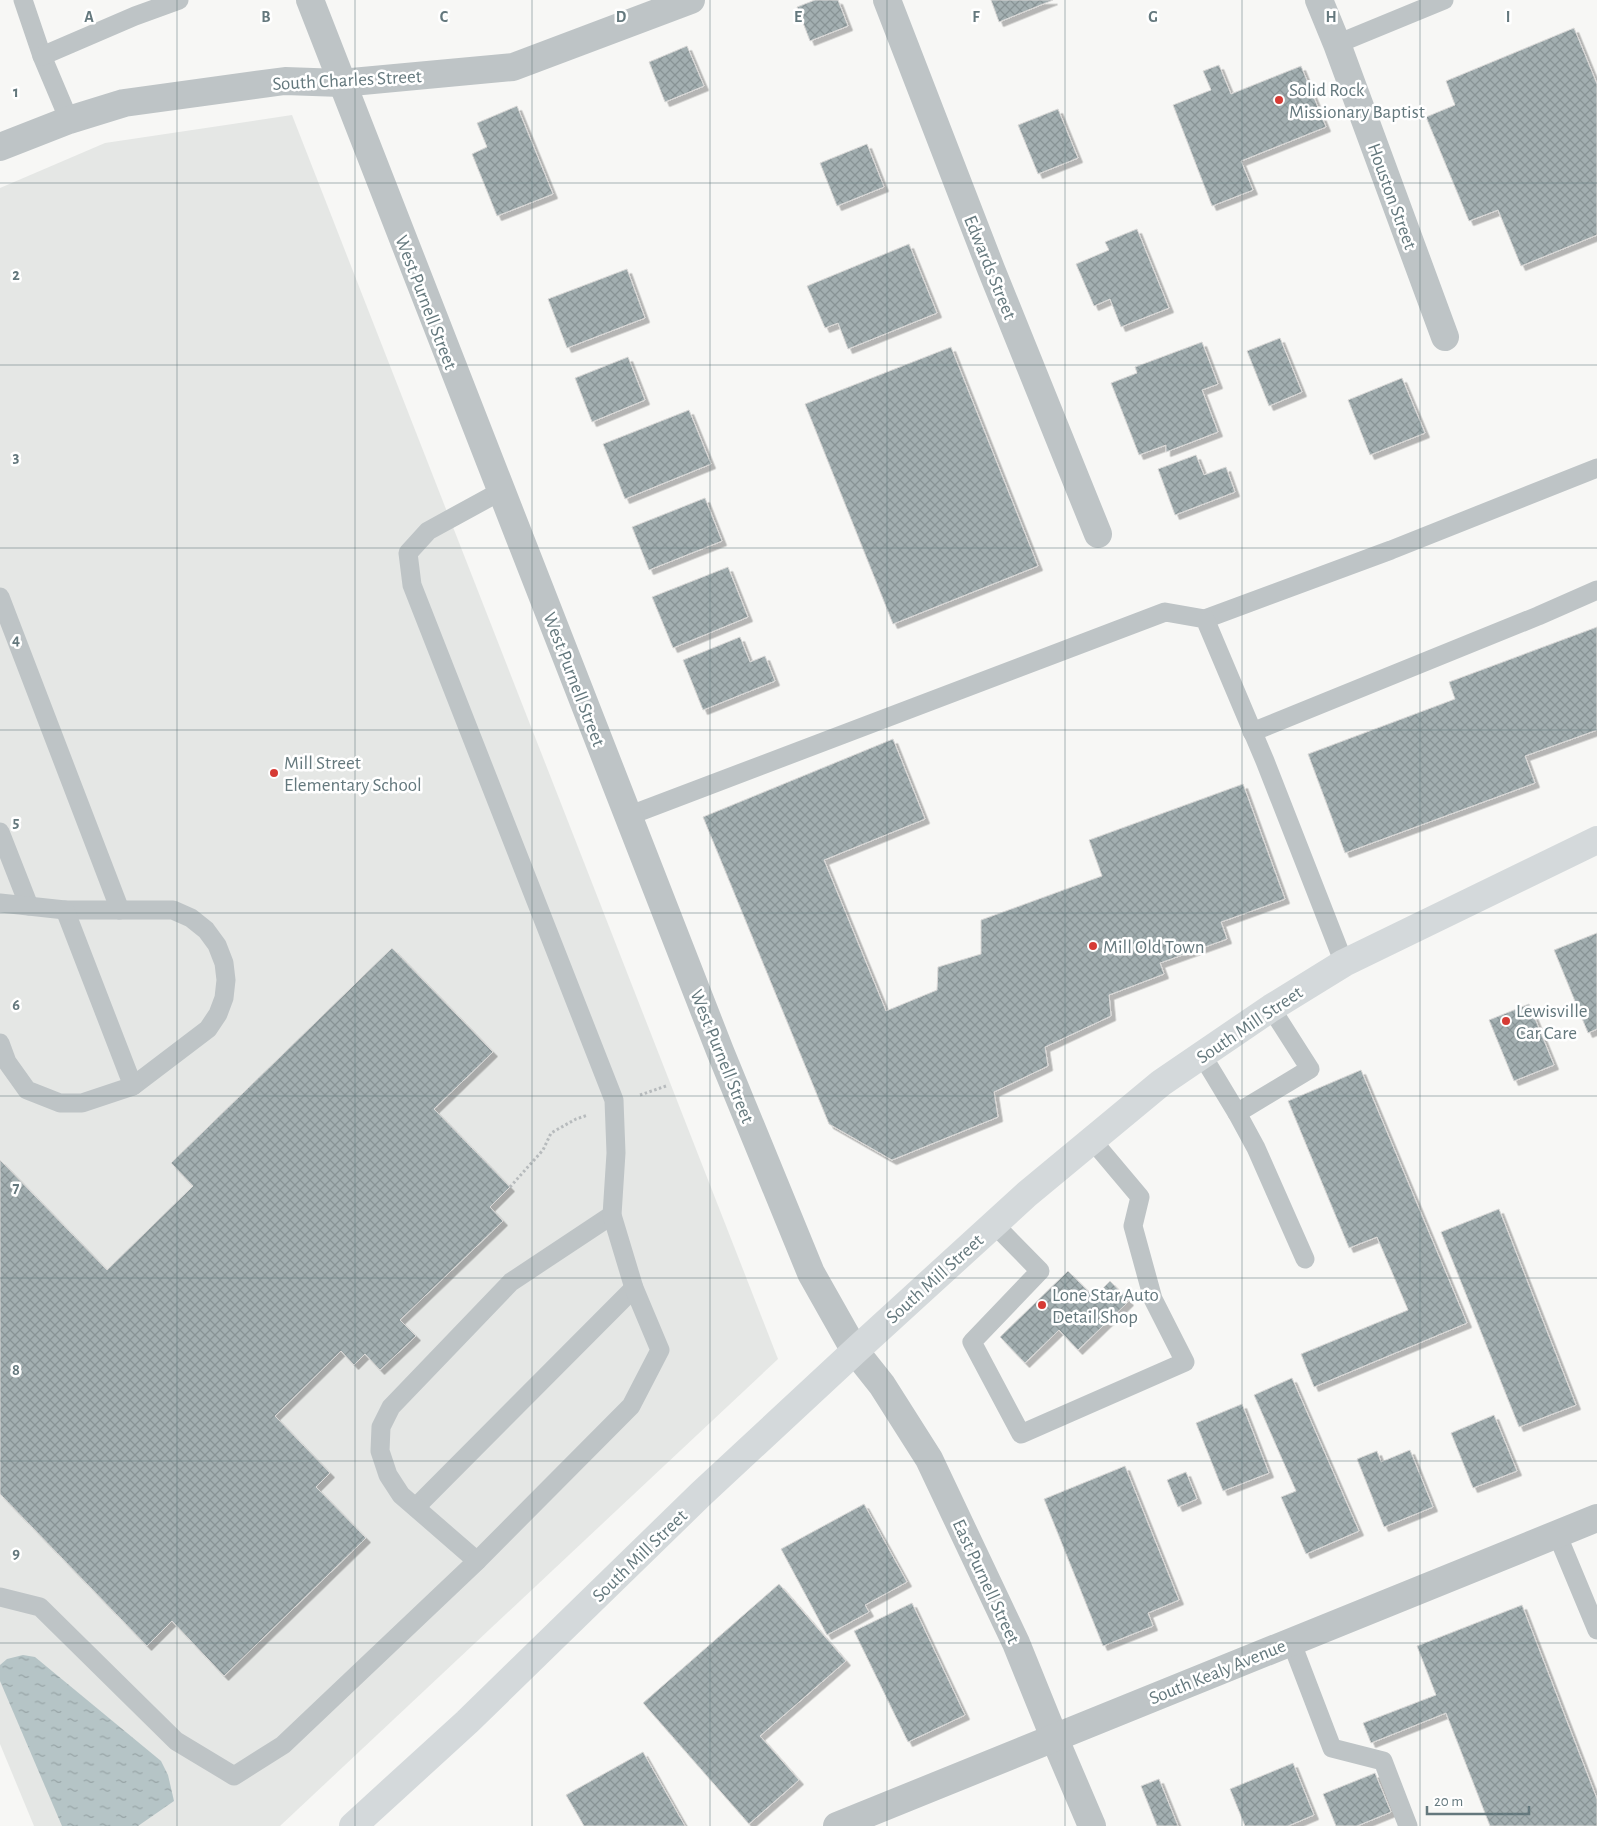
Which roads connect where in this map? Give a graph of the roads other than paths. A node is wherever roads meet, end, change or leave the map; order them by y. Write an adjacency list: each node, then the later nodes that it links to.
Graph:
1 (23, 0): 9 (lane)
2 (179, 0): 9 (lane)
3 (310, 0): 10 (street, West Purnell Street)
4 (691, 0): 10 (street, South Charles Street)
5 (887, 0): 16 (street, Edwards Street)
6 (1318, 0): 8 (street, Houston Street)
7 (1444, 0): 8 (lane)
8 (1337, 44): 13 (street, Houston Street)
9 (42, 56): 11 (lane)
10 (341, 83): 11 (street, South Charles Street); 15 (street, West Purnell Street)
11 (69, 120): 12 (street, South Charles Street)
12 (0, 147)
13 (1445, 337)
14 (1597, 468): 19 (lane)
15 (501, 491): 21 (street, West Purnell Street); 35 (lane)
16 (1098, 534)
17 (1597, 590): 20 (lane)
18 (0, 597): 27 (lane)
19 (1205, 619): 20 (lane); 21 (lane)
20 (1252, 732): 28 (lane)
21 (628, 816): 39 (street, West Purnell Street)
22 (0, 832): 25 (lane)
23 (1597, 840): 28 (main road, South Mill Street)
24 (0, 903): 25 (lane)
25 (29, 906): 26 (lane)
26 (65, 910): 27 (lane); 32 (lane)
27 (120, 910): 32 (lane)
28 (1344, 963): 29 (main road, South Mill Street)
29 (1271, 1008): 31 (main road, South Mill Street); 33 (lane)
30 (0, 1044): 32 (lane)
31 (1202, 1055): 33 (lane); 34 (main road, South Mill Street)
32 (133, 1086)
33 (1238, 1113): 37 (lane)
34 (1092, 1140): 36 (main road, South Mill Street); 36 (lane)
35 (612, 1214): 38 (lane); 40 (lane)
36 (994, 1224): 39 (main road, South Mill Street)
37 (1305, 1259)
38 (634, 1288): 40 (lane); 43 (lane)
39 (855, 1351): 47 (street, East Purnell Street); 48 (main road, South Mill Street)
40 (416, 1507): 43 (lane)
41 (1597, 1518): 42 (street, South Kealy Avenue)
42 (1557, 1534): 45 (lane); 46 (street, South Kealy Avenue)
43 (477, 1561): 44 (lane)
44 (0, 1597)
45 (1597, 1630)
46 (1291, 1642): 47 (street, South Kealy Avenue); 51 (lane)
47 (1054, 1737): 49 (street, South Kealy Avenue); 50 (street, East Purnell Street)
48 (353, 1826)
49 (837, 1826)
50 (1092, 1826)
51 (1408, 1826)

